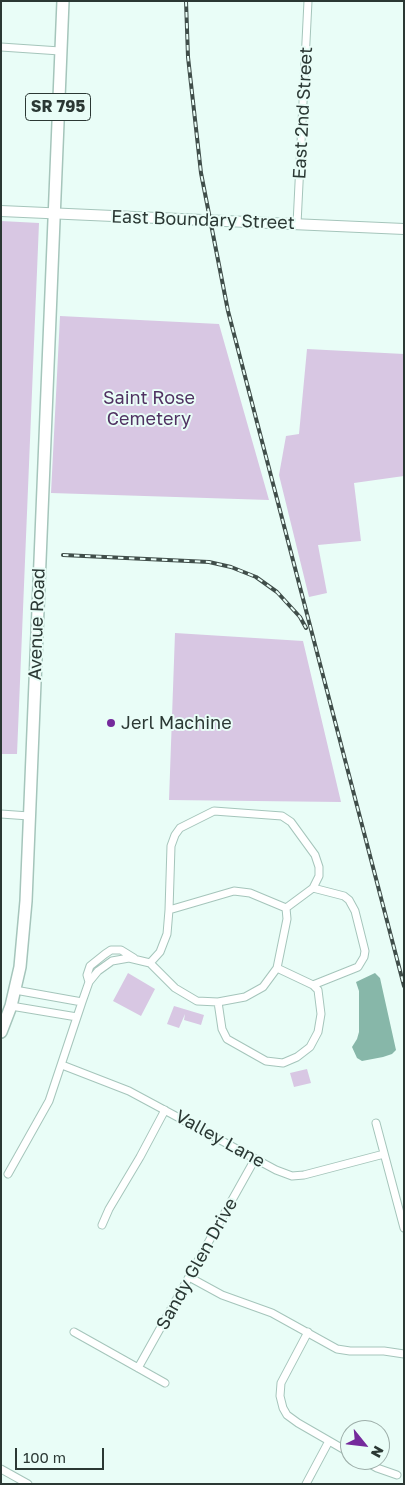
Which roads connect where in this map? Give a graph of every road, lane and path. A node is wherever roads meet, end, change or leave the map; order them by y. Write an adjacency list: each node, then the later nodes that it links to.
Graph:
1 (63, 1): 4 (main road, SR 795)
2 (308, 1): 7 (street, East 2nd Street)
3 (1, 47): 4 (street)
4 (60, 51): 6 (main road, SR 795)
5 (1, 211): 6 (street, East Boundary Street)
6 (53, 214): 7 (street, East Boundary Street); 10 (main road, Avenue Road / SR 795)
7 (297, 224): 8 (street, East Boundary Street)
8 (404, 229)
9 (1, 814): 10 (street)
10 (29, 816): 19 (main road, Avenue Road / SR 795)
11 (313, 888): 12 (street); 13 (street); 18 (street)
12 (286, 908): 13 (street); 16 (street)
13 (169, 910): 15 (street)
14 (134, 958): 15 (street); 17 (street); 17 (street)
15 (150, 963): 21 (street)
16 (277, 968): 18 (street); 21 (street)
17 (89, 982): 20 (street)
18 (313, 985): 21 (street)
19 (15, 990): 20 (street); 22 (main road, Avenue Road / SR 795)
20 (82, 1002): 23 (street)
21 (218, 1002)
22 (11, 1006): 23 (street); 24 (main road, Avenue Road / SR 795)
23 (77, 1017): 25 (street)
24 (1, 1032)
25 (62, 1065): 26 (street, Valley Lane); 30 (street)
26 (165, 1110): 29 (street, Valley Lane); 31 (street)
27 (376, 1123): 28 (street)
28 (384, 1154): 29 (street, Valley Lane); 32 (street)
29 (255, 1159): 33 (street, Sandy Glen Drive)
30 (8, 1174)
31 (102, 1225)
32 (404, 1228)
33 (189, 1277): 35 (street); 37 (street, Sandy Glen Drive)
34 (74, 1332): 37 (street)
35 (308, 1332): 36 (street); 39 (street)
36 (404, 1354)
37 (138, 1368): 38 (street)
38 (165, 1383)
39 (330, 1441): 40 (street); 45 (street)
40 (340, 1447)
41 (1, 1469): 44 (street)
42 (386, 1470): 43 (street)
43 (397, 1475)
44 (23, 1483)
45 (306, 1484)

